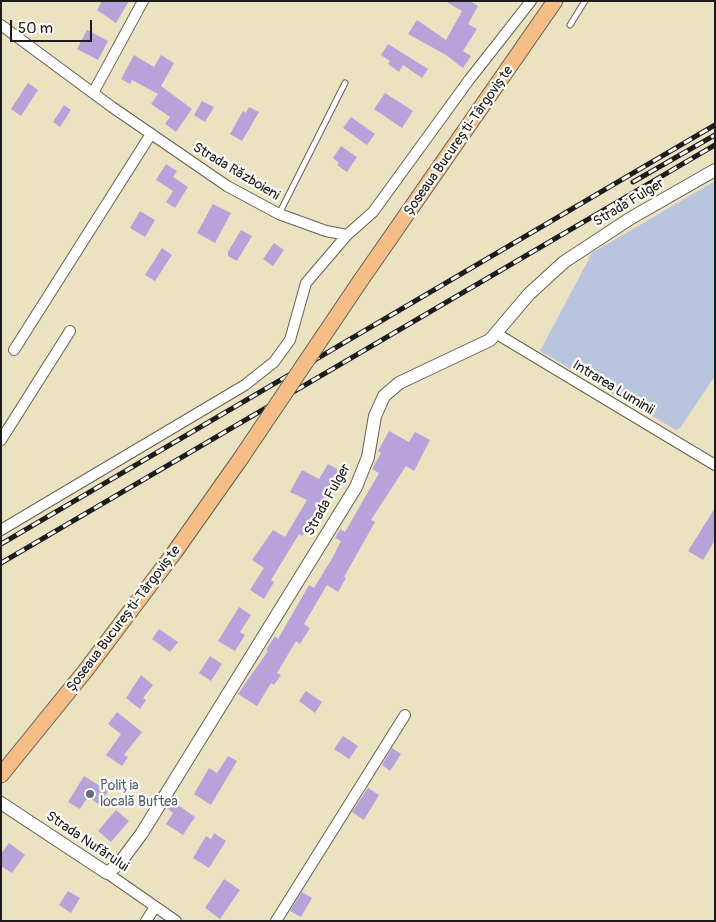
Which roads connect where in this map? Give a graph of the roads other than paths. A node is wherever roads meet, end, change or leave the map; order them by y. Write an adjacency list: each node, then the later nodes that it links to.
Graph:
1 (143, 1): 8 (street)
2 (531, 1): 12 (street)
3 (555, 1): 20 (main road, Șoseaua București-Târgoviște, bridge)
4 (585, 1): 6 (lane)
5 (1, 25): 8 (street, Strada Războieni)
6 (570, 25)
7 (345, 83): 11 (lane)
8 (93, 93): 9 (street, Strada Războieni)
9 (151, 134): 11 (street, Strada Războieni); 15 (street)
10 (715, 170): 14 (street, Strada Fulger)
11 (280, 214): 12 (street, Strada Războieni)
12 (347, 235): 18 (street)
13 (70, 331): 16 (street)
14 (497, 334): 17 (street, Intrarea Luminii); 22 (street, Strada Fulger)
15 (14, 350)
16 (1, 440)
17 (715, 465)
18 (1, 530)
19 (405, 715): 26 (street)
20 (1, 775)
21 (1, 803): 22 (street, Strada Nufărului)
22 (107, 873): 23 (street, Strada Nufărului)
23 (155, 907): 24 (street); 25 (street, Strada Nufărului)
24 (146, 921)
25 (176, 921)
26 (276, 921)

